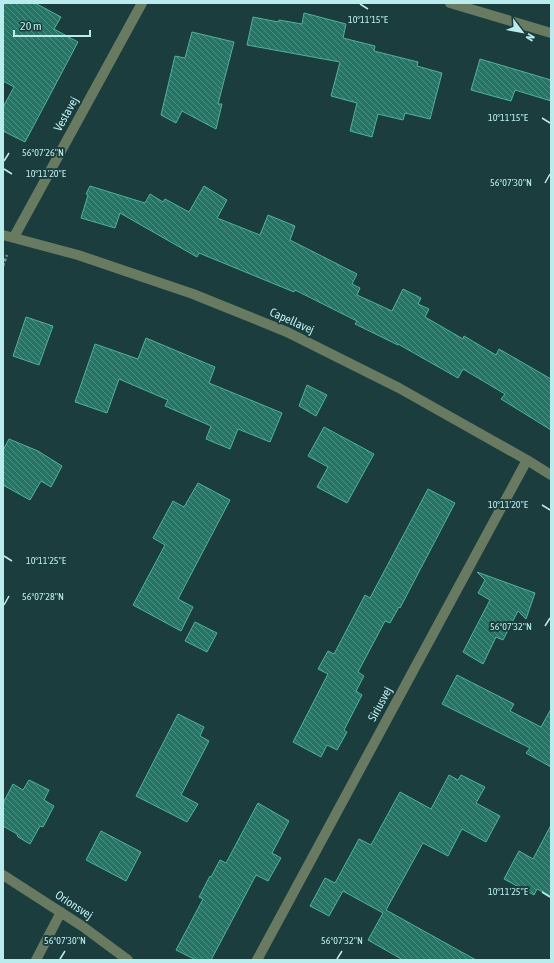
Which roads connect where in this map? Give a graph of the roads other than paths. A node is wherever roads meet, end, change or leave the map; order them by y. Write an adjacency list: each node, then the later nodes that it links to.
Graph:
1 (142, 3): 5 (street, Vestavej)
2 (450, 3): 3 (street)
3 (551, 33)
4 (3, 235): 5 (street, Capellavej)
5 (14, 238): 6 (street, Capellavej)
6 (527, 460): 7 (street, Capellavej); 12 (street, Siriusvej)
7 (551, 475)
8 (3, 875): 9 (street, Orionsvej)
9 (61, 912): 10 (street); 11 (street, Orionsvej)
10 (36, 960)
11 (128, 960)
12 (256, 960)

